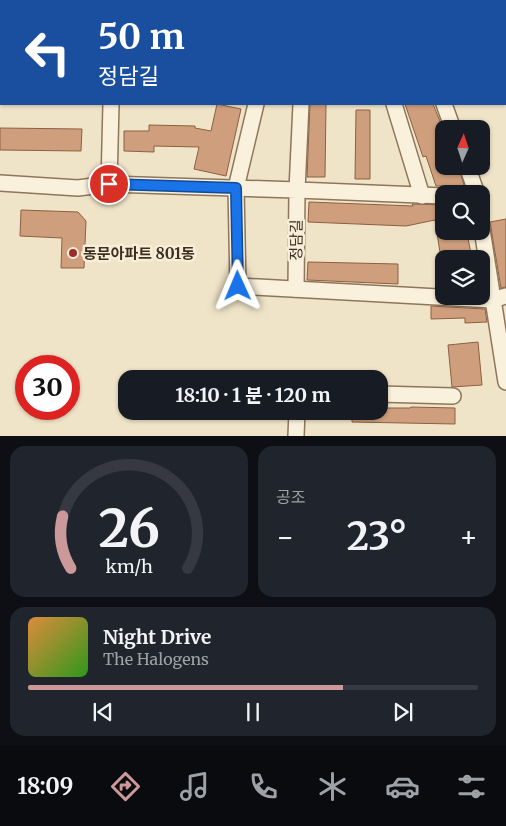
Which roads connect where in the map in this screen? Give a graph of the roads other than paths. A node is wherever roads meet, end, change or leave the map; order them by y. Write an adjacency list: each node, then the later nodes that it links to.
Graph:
1 (111, 105): 8 (street)
2 (256, 105): 9 (street)
3 (301, 105): 10 (street, 정담길)
4 (394, 105): 11 (street)
5 (445, 105): 6 (street)
6 (450, 120)
7 (0, 183): 8 (street)
8 (109, 184): 9 (street)
9 (236, 188): 10 (street); 14 (street)
10 (297, 190): 11 (street); 14 (street, 정담길)
11 (422, 196): 12 (street)
12 (435, 196)
13 (485, 240): 15 (street)
14 (296, 289): 15 (street)
15 (499, 298): 16 (street)
16 (506, 382)
17 (388, 394): 18 (street)
18 (453, 396)
19 (297, 420): 20 (street)
20 (296, 436)

